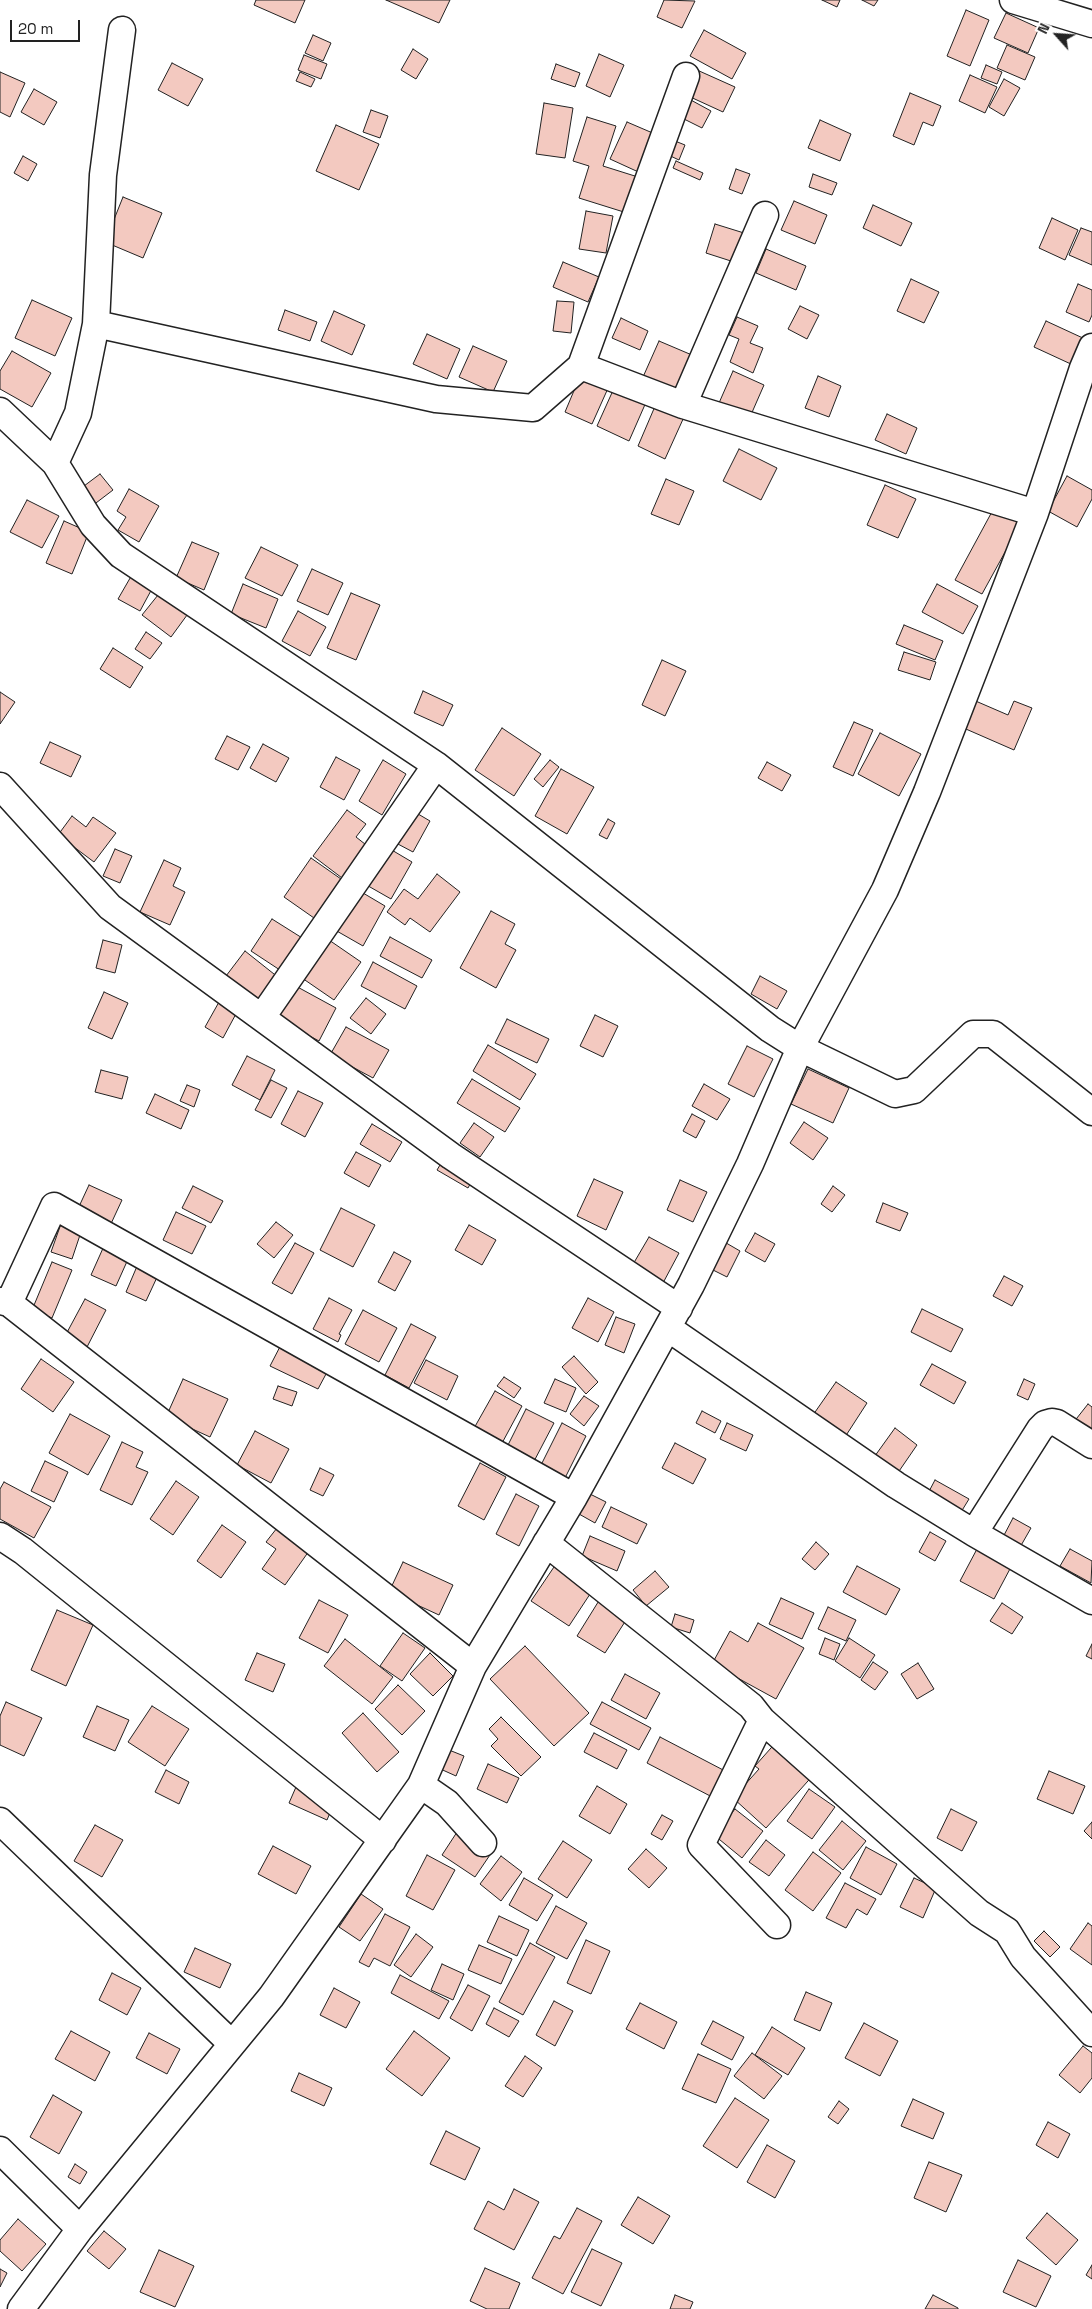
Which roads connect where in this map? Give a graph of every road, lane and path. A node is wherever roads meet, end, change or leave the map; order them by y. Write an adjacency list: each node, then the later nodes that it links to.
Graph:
1 (1013, 0): 2 (street)
2 (1092, 24)
3 (122, 30): 6 (street)
4 (686, 76): 8 (street)
5 (765, 214): 9 (street)
6 (96, 324): 8 (street); 11 (street)
7 (1092, 347): 12 (street)
8 (581, 366): 9 (street)
9 (683, 405): 12 (street)
10 (0, 411): 11 (street)
11 (56, 463): 13 (street)
12 (1035, 513): 16 (street)
13 (436, 765): 15 (street); 16 (street)
14 (0, 786): 15 (street)
15 (262, 1017): 19 (street)
16 (800, 1048): 17 (street); 19 (street)
17 (1092, 1112)
18 (5, 1302): 21 (street); 26 (street)
19 (673, 1318): 21 (street); 22 (street)
20 (1092, 1444): 22 (street)
21 (574, 1497): 24 (street)
22 (974, 1533): 25 (street)
23 (0, 1536): 30 (street)
24 (546, 1544): 26 (street); 27 (street)
25 (1092, 1601)
26 (473, 1666): 28 (street)
27 (762, 1720): 32 (street); 33 (street)
28 (421, 1785): 30 (street); 31 (street)
29 (0, 1822): 34 (street)
30 (383, 1840): 34 (street)
31 (483, 1844)
32 (777, 1925)
33 (1092, 2033)
34 (232, 2044): 36 (street)
35 (0, 2150): 36 (street)
36 (80, 2229): 37 (street)
37 (21, 2309)

